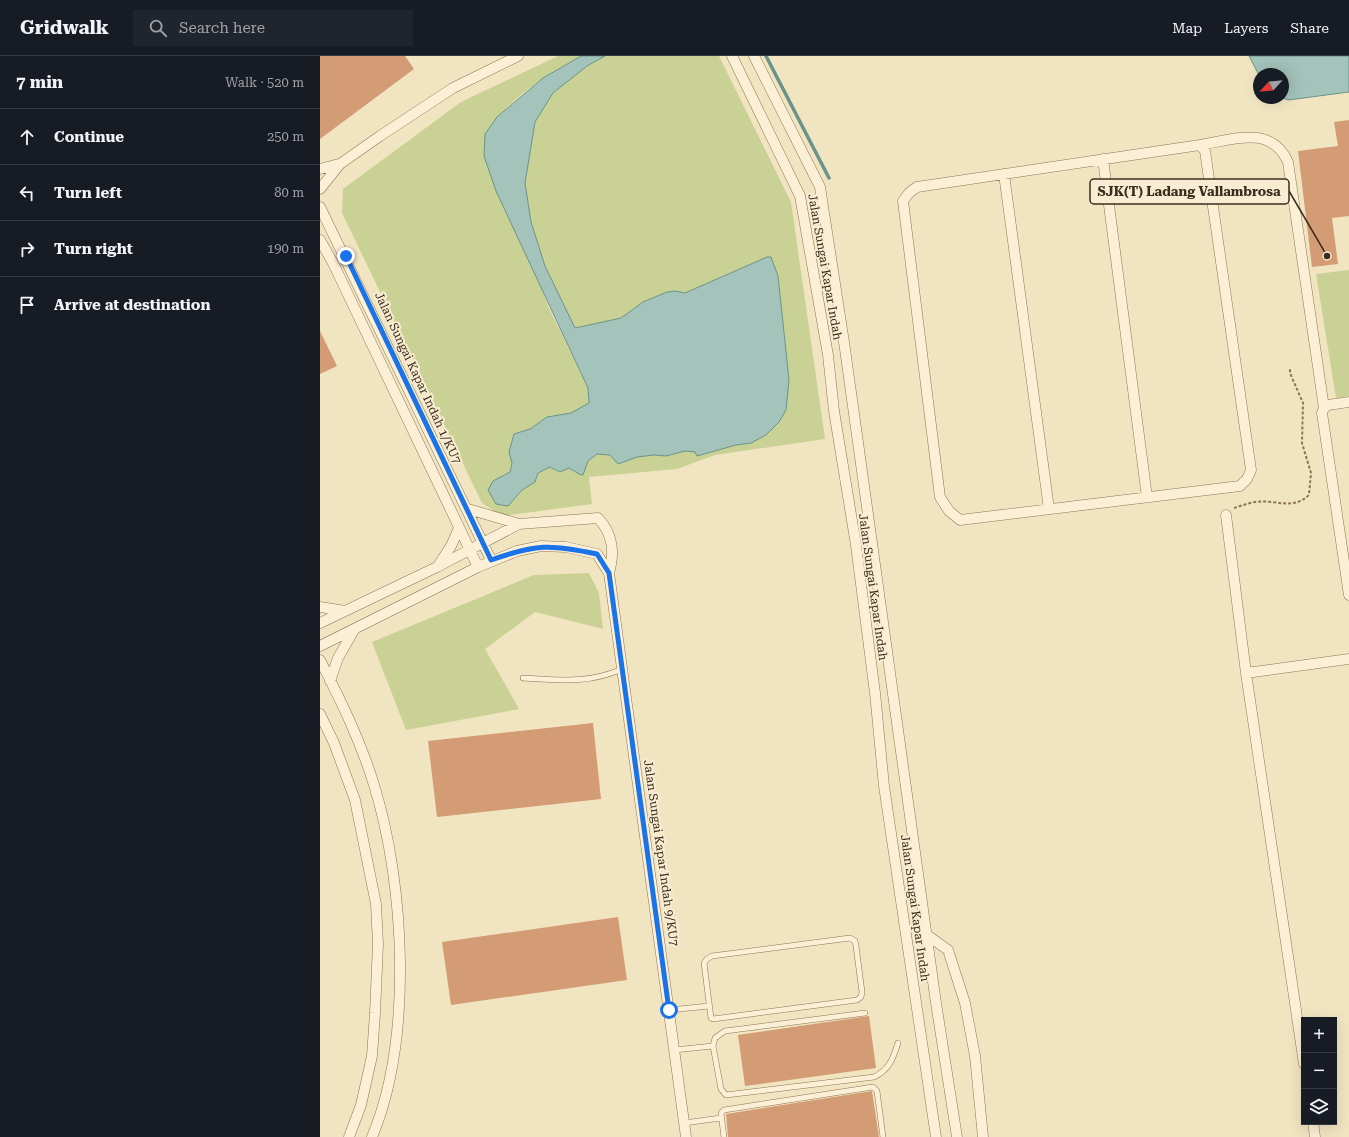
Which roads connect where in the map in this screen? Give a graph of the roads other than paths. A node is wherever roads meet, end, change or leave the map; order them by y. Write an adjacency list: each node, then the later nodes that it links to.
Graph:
1 (518, 56): 6 (street)
2 (732, 56): 55 (street, Jalan Sungai Kapar Indah)
3 (754, 56): 39 (street, Jalan Sungai Kapar Indah)
4 (1200, 145): 5 (street); 13 (street); 14 (street)
5 (1103, 159): 8 (street); 14 (street)
6 (340, 164): 7 (street); 9 (street)
7 (320, 168)
8 (1004, 174): 16 (street); 16 (street)
9 (320, 190)
10 (320, 207): 15 (street, Jalan Sungai Kapar Indah 1/KU7)
11 (320, 240): 18 (street)
12 (1349, 402): 13 (street)
13 (1324, 408): 26 (street)
14 (1147, 497): 16 (street)
15 (468, 509): 19 (street); 20 (street, Jalan Sungai Kapar Indah 1/KU7)
16 (1049, 509)
17 (1227, 513): 35 (street)
18 (457, 524): 21 (street); 23 (street)
19 (519, 524): 20 (street); 25 (street)
20 (484, 544): 21 (street); 22 (street, Jalan Sungai Kapar Indah 1/KU7)
21 (469, 550): 23 (street); 24 (street)
22 (491, 560): 24 (street); 25 (street)
23 (437, 567): 28 (street)
24 (478, 567): 30 (street)
25 (609, 573): 34 (street, Jalan Sungai Kapar Indah 9/KU7)
26 (1349, 594)
27 (320, 607): 28 (street)
28 (345, 611): 29 (street)
29 (320, 623)
30 (354, 630): 31 (street); 37 (street)
31 (320, 646)
32 (1349, 659): 35 (street)
33 (320, 660): 37 (street)
34 (616, 672): 36 (lane); 41 (street, Jalan Sungai Kapar Indah 9/KU7)
35 (1246, 673): 46 (street)
36 (524, 678)
37 (330, 681): 51 (street)
38 (320, 714): 50 (street)
39 (927, 935): 56 (street, Jalan Sungai Kapar Indah); 57 (street)
40 (709, 1006): 40 (lane); 41 (lane)
41 (669, 1010): 45 (street, Jalan Sungai Kapar Indah 9/KU7)
42 (865, 1013): 44 (lane)
43 (898, 1043): 44 (lane)
44 (713, 1046): 45 (lane)
45 (674, 1050): 48 (street, Jalan Sungai Kapar Indah 9/KU7)
46 (1302, 1053)
47 (721, 1118): 48 (lane); 53 (lane); 54 (lane)
48 (684, 1123): 52 (street, Jalan Sungai Kapar Indah 9/KU7)
49 (1313, 1125): 58 (street)
50 (349, 1137)
51 (372, 1137)
52 (686, 1137)
53 (724, 1137)
54 (883, 1137)
55 (936, 1137)
56 (957, 1137)
57 (984, 1137)
58 (1315, 1137)

